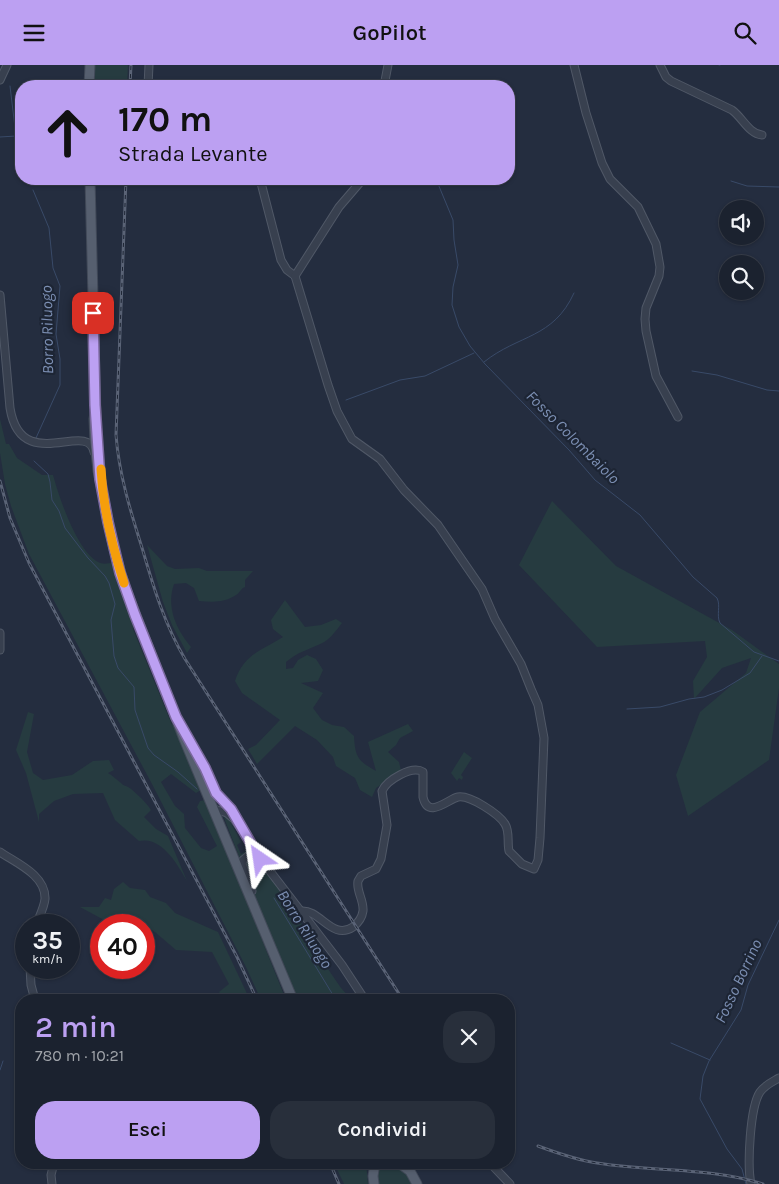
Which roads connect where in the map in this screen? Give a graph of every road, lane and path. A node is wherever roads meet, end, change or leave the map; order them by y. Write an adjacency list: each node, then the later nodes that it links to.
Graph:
1 (7, 65): 8 (street)
2 (84, 65): 9 (main road)
3 (90, 65): 10 (main road)
4 (149, 65): 11 (street)
5 (388, 65): 12 (street)
6 (574, 65): 20 (street)
7 (660, 65): 13 (street)
8 (0, 80)
9 (88, 80)
10 (89, 80)
11 (148, 80)
12 (385, 80)
13 (762, 135)
14 (90, 185): 19 (main road)
15 (262, 185): 17 (street)
16 (358, 185): 17 (street)
17 (295, 276): 30 (street)
18 (0, 295): 21 (street)
19 (95, 416): 21 (street); 22 (main road); 23 (main road)
20 (678, 417)
21 (80, 441): 22 (street)
22 (97, 462): 23 (main road)
23 (100, 479): 26 (main road)
24 (0, 633): 25 (street)
25 (0, 650)
26 (176, 717): 27 (main road); 27 (main road)
27 (219, 807): 29 (street); 31 (main road)
28 (0, 852): 32 (street)
29 (258, 856): 30 (street); 31 (street)
30 (301, 911): 36 (street)
31 (257, 913): 35 (main road)
32 (40, 914)
33 (31, 979): 34 (street)
34 (33, 994)
35 (291, 994)
36 (361, 994)
37 (779, 1078): 46 (street)
38 (52, 1169): 42 (street)
39 (375, 1169): 43 (main road)
40 (407, 1169): 44 (main road)
41 (496, 1169): 45 (street)
42 (52, 1184)
43 (374, 1184)
44 (417, 1184)
45 (510, 1184)
46 (751, 1184)

